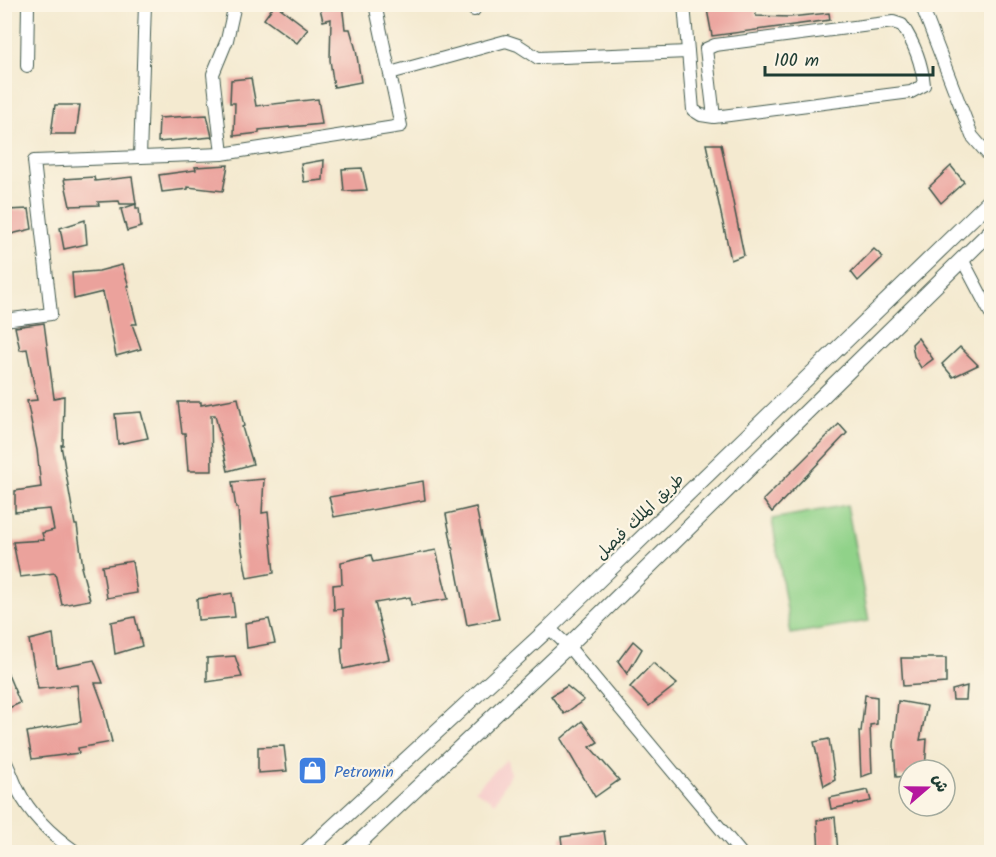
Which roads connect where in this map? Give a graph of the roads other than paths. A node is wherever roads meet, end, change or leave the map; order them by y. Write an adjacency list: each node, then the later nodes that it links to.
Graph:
1 (28, 4): 8 (street)
2 (145, 4): 12 (street)
3 (235, 4): 11 (street)
4 (375, 4): 9 (street)
5 (684, 4): 7 (street)
6 (921, 4): 13 (street)
7 (688, 52): 9 (street); 10 (street)
8 (27, 66)
9 (390, 73): 11 (street)
10 (714, 117): 10 (street)
11 (222, 154): 12 (street)
12 (140, 157): 18 (street)
13 (992, 159)
14 (992, 200): 19 (main road, طريق الملك فيصل)
15 (992, 230): 16 (main road)
16 (962, 259): 17 (street); 20 (main road)
17 (992, 316)
18 (4, 320)
19 (549, 628): 20 (street); 23 (main road, طريق الملك فيصل)
20 (568, 646): 24 (main road); 25 (street)
21 (4, 759): 22 (street)
22 (76, 852)
23 (306, 852)
24 (349, 852)
25 (740, 852)

